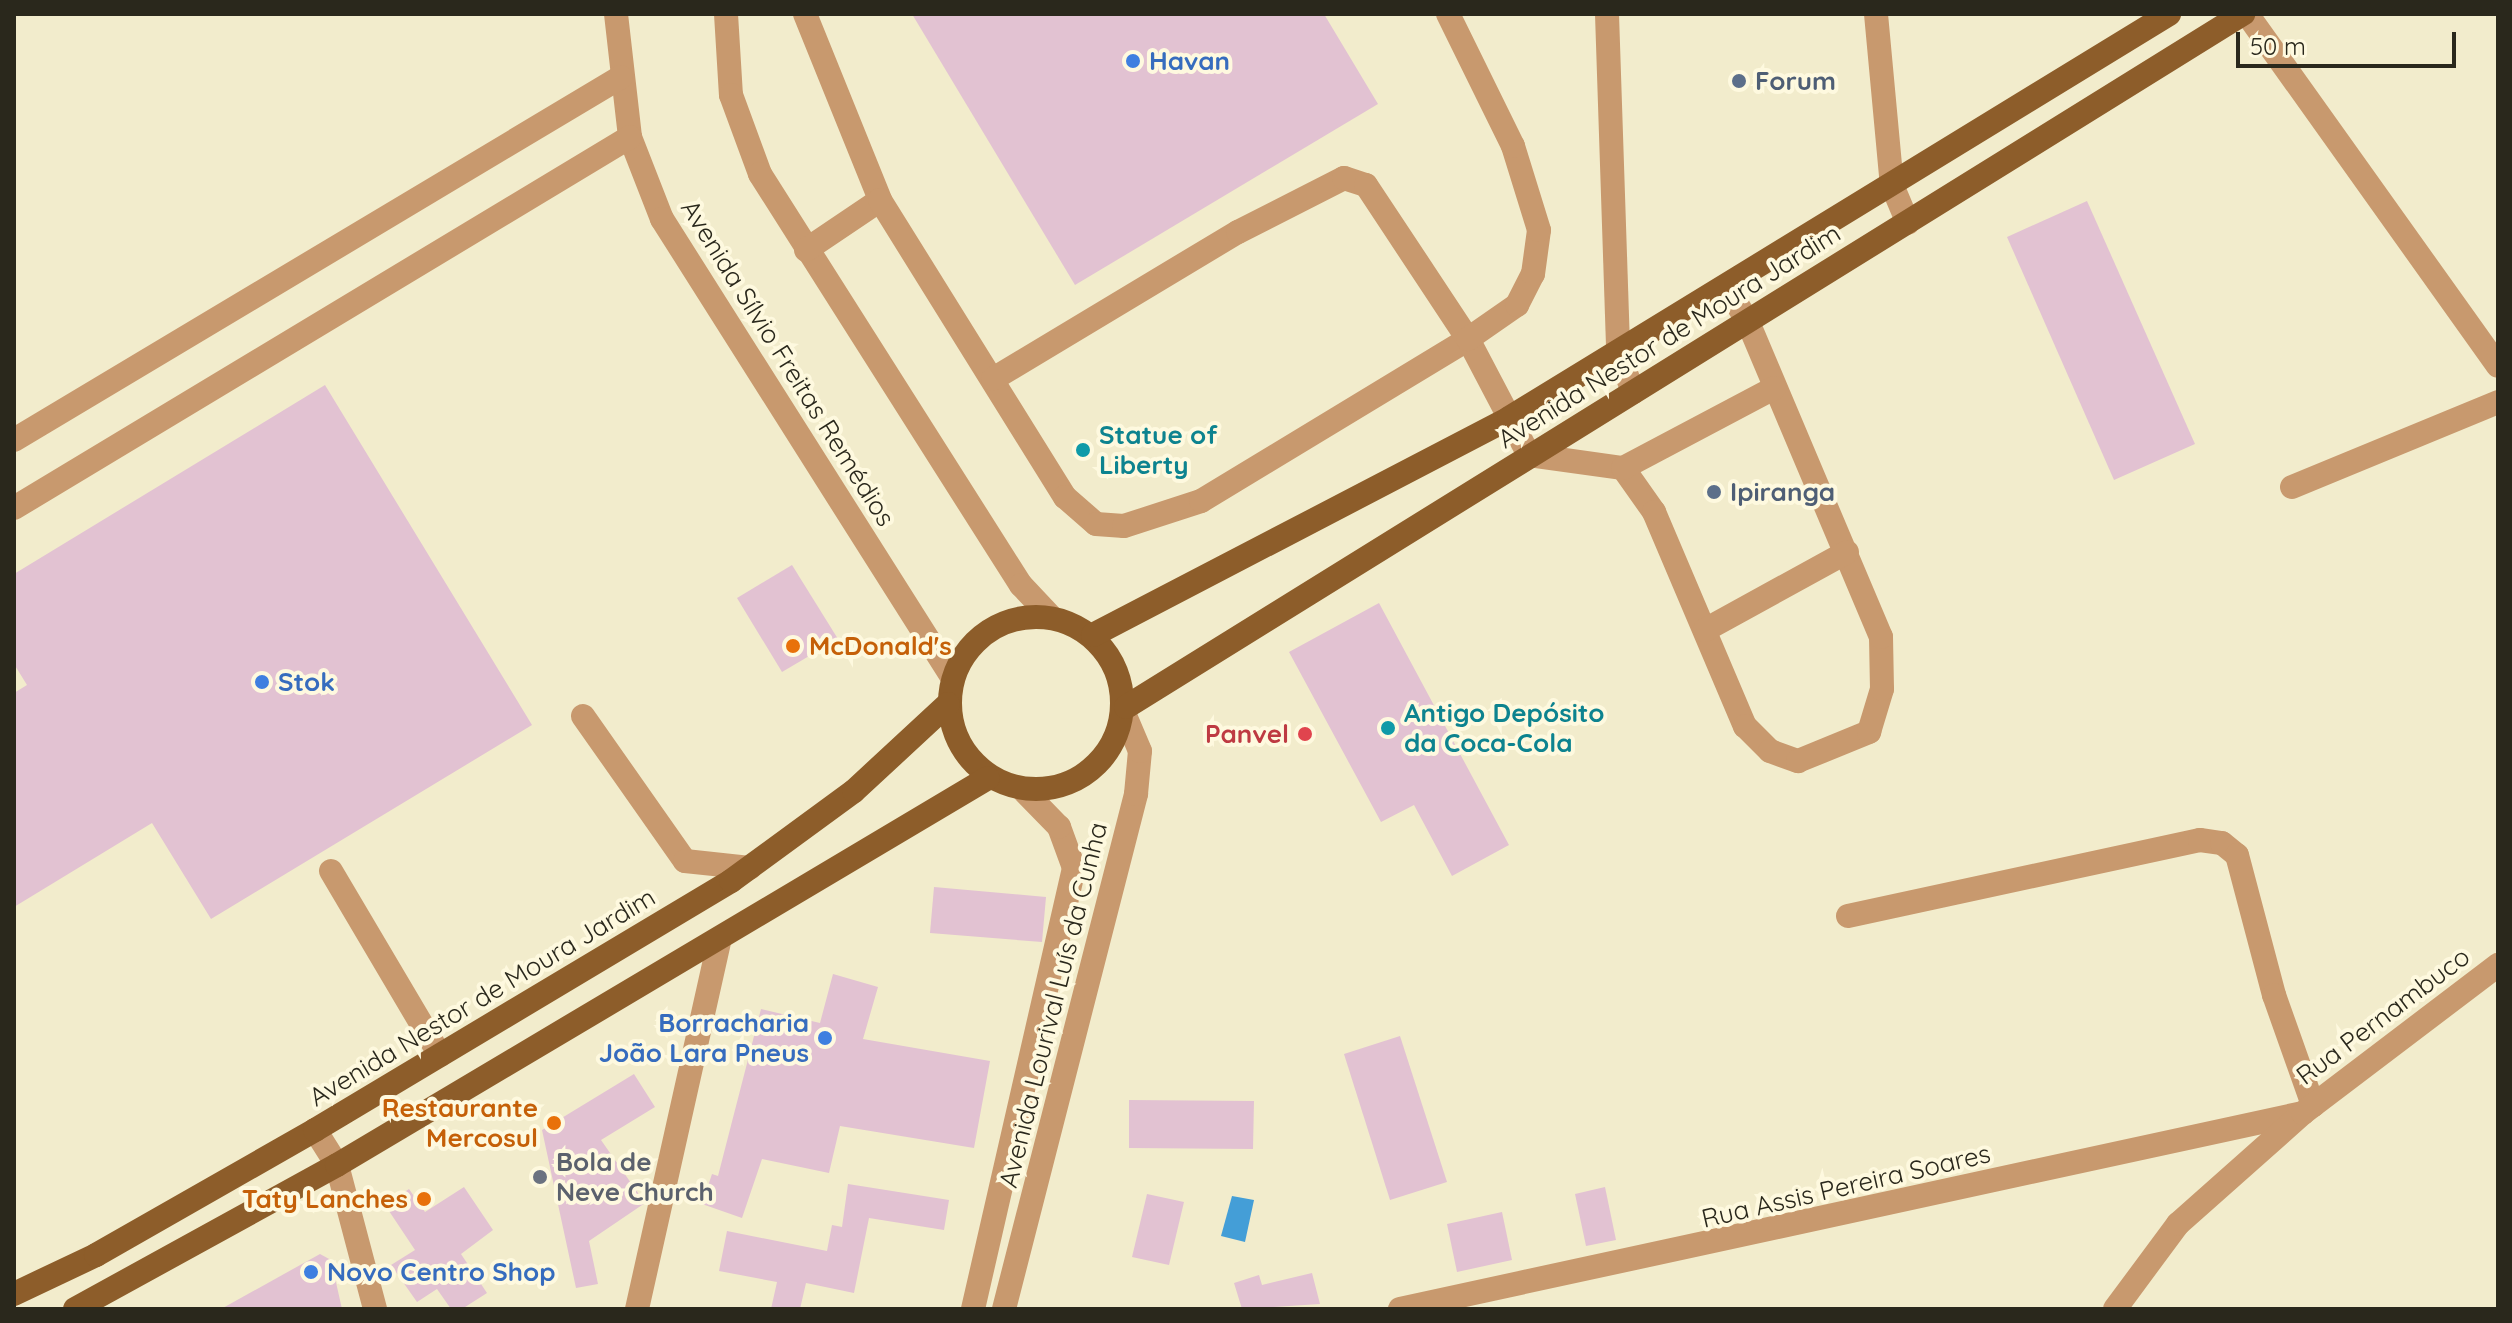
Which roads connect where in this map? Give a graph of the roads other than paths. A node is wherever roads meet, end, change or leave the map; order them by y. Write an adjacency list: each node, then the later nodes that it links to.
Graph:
1 (616, 14): 9 (street, Avenida Sílvio Freitas Remédios)
2 (726, 14): 15 (street)
3 (805, 14): 12 (street)
4 (1448, 14): 19 (street)
5 (1607, 14): 20 (street)
6 (1876, 14): 11 (street)
7 (2169, 14): 11 (main road, Avenida Nestor de Moura Jardim)
8 (2245, 14): 14 (main road, Avenida Nestor de Moura Jardim); 21 (street)
9 (621, 77): 10 (street, Avenida Sílvio Freitas Remédios); 27 (street)
10 (630, 137): 31 (street); 36 (street, Avenida Sílvio Freitas Remédios)
11 (1892, 185): 13 (main road, Avenida Nestor de Moura Jardim); 14 (street)
12 (880, 200): 15 (street); 22 (street)
13 (1846, 215): 16 (main road); 17 (main road, Avenida Nestor de Moura Jardim)
14 (1908, 223): 16 (main road, Avenida Nestor de Moura Jardim)
15 (806, 250): 33 (street)
16 (1864, 250): 18 (main road, Avenida Nestor de Moura Jardim)
17 (1726, 286): 18 (street); 20 (main road, Avenida Nestor de Moura Jardim)
18 (1748, 322): 23 (street); 24 (main road, Avenida Nestor de Moura Jardim)
19 (1468, 339): 22 (street); 22 (street); 26 (street)
20 (1618, 351): 24 (street); 26 (main road, Avenida Nestor de Moura Jardim)
21 (2498, 366)
22 (993, 379)
23 (1774, 388): 29 (street); 32 (street)
24 (1633, 392): 28 (main road, Avenida Nestor de Moura Jardim)
25 (2498, 402): 30 (street)
26 (1509, 418): 28 (street); 35 (main road, Avenida Nestor de Moura Jardim)
27 (14, 440)
28 (1529, 455): 29 (street); 38 (main road, Avenida Nestor de Moura Jardim)
29 (1623, 468): 34 (street)
30 (2292, 487)
31 (14, 508)
32 (1847, 552): 34 (street); 34 (street)
33 (1051, 617): 35 (main road); 36 (main road)
34 (1705, 630)
35 (1093, 635): 38 (main road)
36 (952, 677): 37 (main road)
37 (948, 704): 40 (main road); 42 (main road, Avenida Nestor de Moura Jardim)
38 (1126, 712): 41 (main road, Avenida Nestor de Moura Jardim); 56 (street, Avenida Lourival Luís da Cunha)
39 (583, 716): 42 (street)
40 (988, 778): 41 (main road); 45 (main road)
41 (1025, 792): 55 (street, Avenida Lourival Luís da Cunha)
42 (750, 868): 47 (main road, Avenida Nestor de Moura Jardim)
43 (331, 871): 47 (street)
44 (1848, 916): 48 (street)
45 (719, 941): 50 (main road); 54 (street)
46 (2498, 965): 48 (street, Rua Pernambuco)
47 (440, 1055): 49 (main road, Avenida Nestor de Moura Jardim)
48 (2308, 1109): 57 (street, Rua Assis Pereira Soares); 58 (street, Rua Pernambuco)
49 (315, 1130): 50 (street); 51 (main road, Avenida Nestor de Moura Jardim)
50 (337, 1165): 52 (main road); 53 (street)
51 (14, 1294)
52 (89, 1306)
53 (375, 1309)
54 (637, 1309)
55 (973, 1309)
56 (1004, 1309)
57 (1400, 1309)
58 (2115, 1309)

